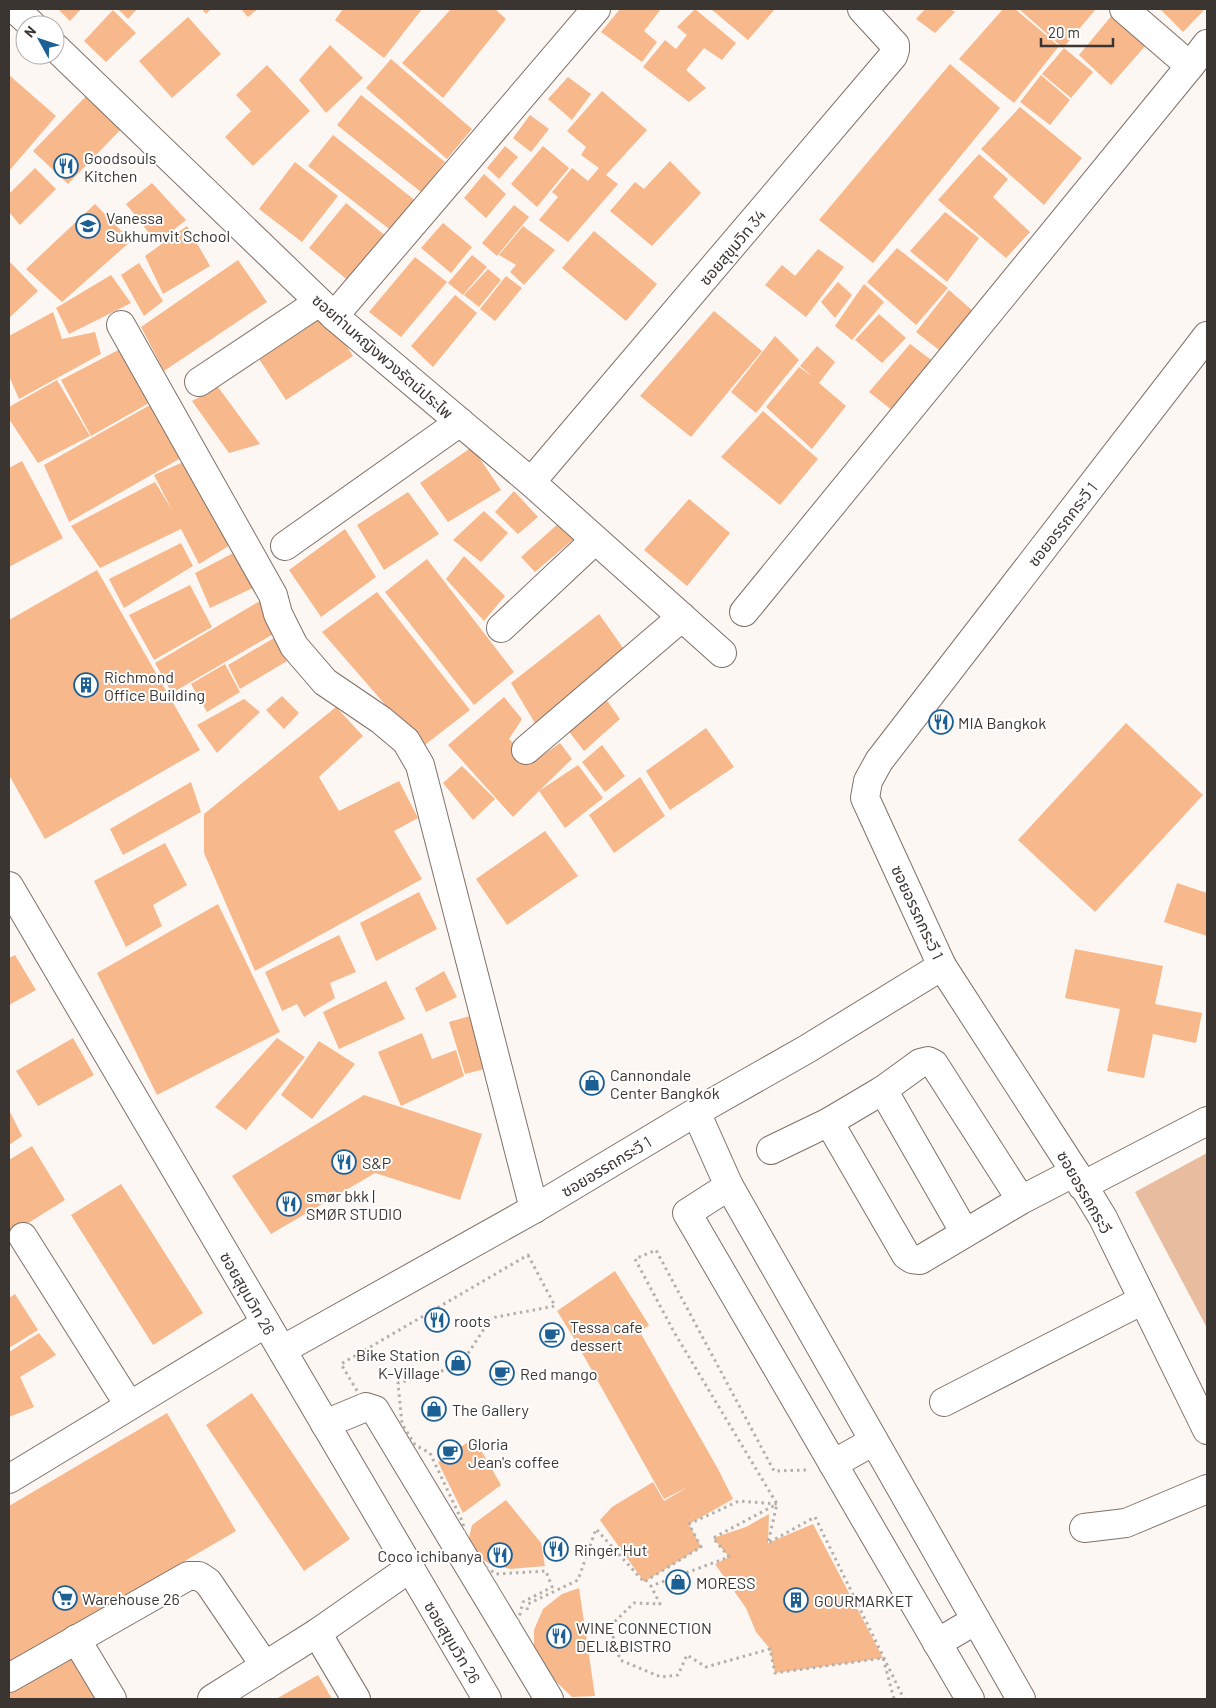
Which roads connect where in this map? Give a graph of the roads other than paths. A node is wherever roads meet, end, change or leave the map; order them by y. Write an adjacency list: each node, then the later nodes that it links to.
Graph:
1 (596, 9): 7 (street)
2 (862, 9): 12 (street, ซอยสุขุมวิท 34)
3 (1124, 9): 6 (street)
4 (1207, 44): 6 (street)
5 (65, 57): 7 (street, ซอยท่านหญิงพวงรัตน์ประไพ)
6 (1190, 66): 15 (street)
7 (326, 309): 10 (street); 11 (street, ซอยท่านหญิงพวงรัตน์ประไพ)
8 (121, 325): 30 (street)
9 (1207, 336): 21 (street, ซอยอรรถกระวี 1)
10 (199, 382)
11 (460, 422): 12 (street, ซอยท่านหญิงพวงรัตน์ประไพ); 14 (street)
12 (531, 482): 13 (street, ซอยท่านหญิงพวงรัตน์ประไพ)
13 (595, 540): 16 (street, ซอยท่านหญิงพวงรัตน์ประไพ); 17 (street)
14 (284, 546)
15 (744, 612)
16 (682, 617): 18 (street, ซอยท่านหญิงพวงรัตน์ประไพ); 19 (street)
17 (501, 628)
18 (722, 653)
19 (526, 750)
20 (9, 886): 34 (street, ซอยสุขุมวิท 26)
21 (942, 966): 23 (street, ซอยอรรถกระวี 1); 27 (street, ซอยอรรถกระวี)
22 (883, 1090): 24 (street); 29 (street); 31 (street)
23 (696, 1112): 28 (street); 30 (street, ซอยอรรถกระวี 1)
24 (829, 1122): 26 (street); 31 (street)
25 (1207, 1122): 27 (street)
26 (771, 1150)
27 (1079, 1179): 29 (street); 33 (street, ซอยอรรถกระวี)
28 (729, 1186): 41 (street); 42 (street)
29 (1021, 1200): 31 (street)
30 (534, 1209): 35 (street, ซอยอรรถกระวี 1)
31 (965, 1234)
32 (23, 1237): 38 (street)
33 (1143, 1300): 36 (street); 37 (street, ซอยอรรถกระวี)
34 (266, 1323): 35 (street, ซอยสุขุมวิท 26); 38 (street)
35 (282, 1350): 39 (street, ซอยสุขุมวิท 26)
36 (944, 1402)
37 (1201, 1402): 40 (street, ซอยอรรถกระวี)
38 (129, 1405): 43 (street)
39 (325, 1424): 46 (street, ซอยสุขุมวิท 26); 57 (street)
40 (1207, 1430)
41 (874, 1441): 42 (street); 47 (street)
42 (833, 1464): 50 (street)
43 (9, 1479)
44 (1207, 1489): 45 (street)
45 (1084, 1528)
46 (410, 1568): 48 (street); 56 (street, ซอยสุขุมวิท 26)
47 (976, 1620): 50 (street); 59 (street)
48 (317, 1633): 51 (street); 55 (street)
49 (76, 1639): 51 (street); 52 (street); 53 (street)
50 (938, 1643): 58 (street)
51 (265, 1666): 54 (street)
52 (9, 1678)
53 (112, 1699)
54 (212, 1699)
55 (356, 1699)
56 (487, 1699)
57 (548, 1699)
58 (970, 1699)
59 (1021, 1699)

